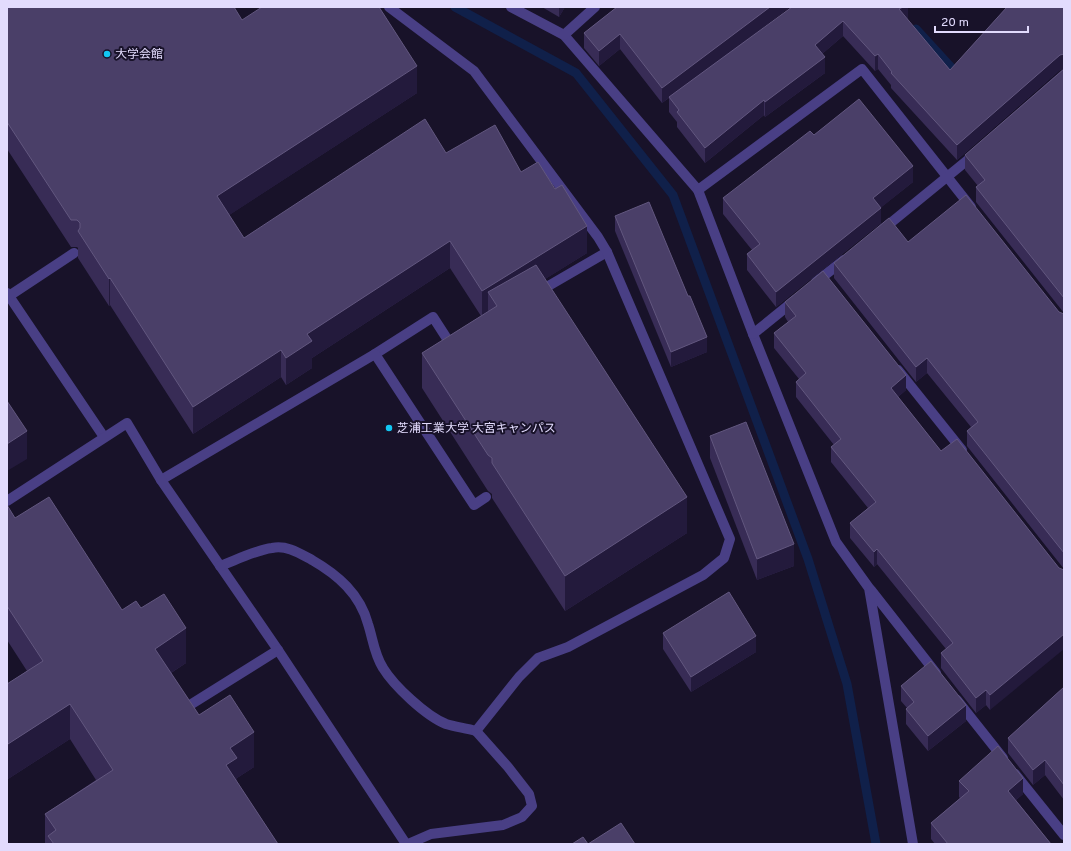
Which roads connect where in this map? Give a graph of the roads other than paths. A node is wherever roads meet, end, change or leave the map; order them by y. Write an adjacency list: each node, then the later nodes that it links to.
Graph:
1 (390, 7): 10 (street)
2 (511, 7): 4 (street)
3 (595, 7): 4 (street)
4 (564, 35): 7 (street)
5 (982, 147): 6 (street)
6 (947, 178): 7 (street); 8 (street); 9 (street)
7 (698, 190): 15 (street)
8 (977, 214)
9 (873, 237)
10 (607, 252): 14 (street); 30 (street)
11 (855, 252): 15 (street)
12 (74, 253): 13 (street)
13 (8, 295): 19 (street)
14 (527, 298)
15 (753, 334): 25 (street)
16 (376, 354): 17 (street); 21 (street); 22 (street)
17 (459, 359)
18 (892, 363): 20 (street)
19 (104, 437): 21 (street); 23 (street)
20 (966, 456)
21 (162, 480): 24 (street)
22 (486, 497)
23 (7, 501)
24 (220, 566): 26 (street); 30 (street)
25 (869, 588): 27 (street); 33 (street)
26 (278, 650): 29 (street); 32 (street)
27 (942, 681)
28 (952, 693): 31 (street)
29 (190, 705)
30 (476, 730): 32 (street)
31 (1064, 835)
32 (407, 844)
33 (913, 844)

